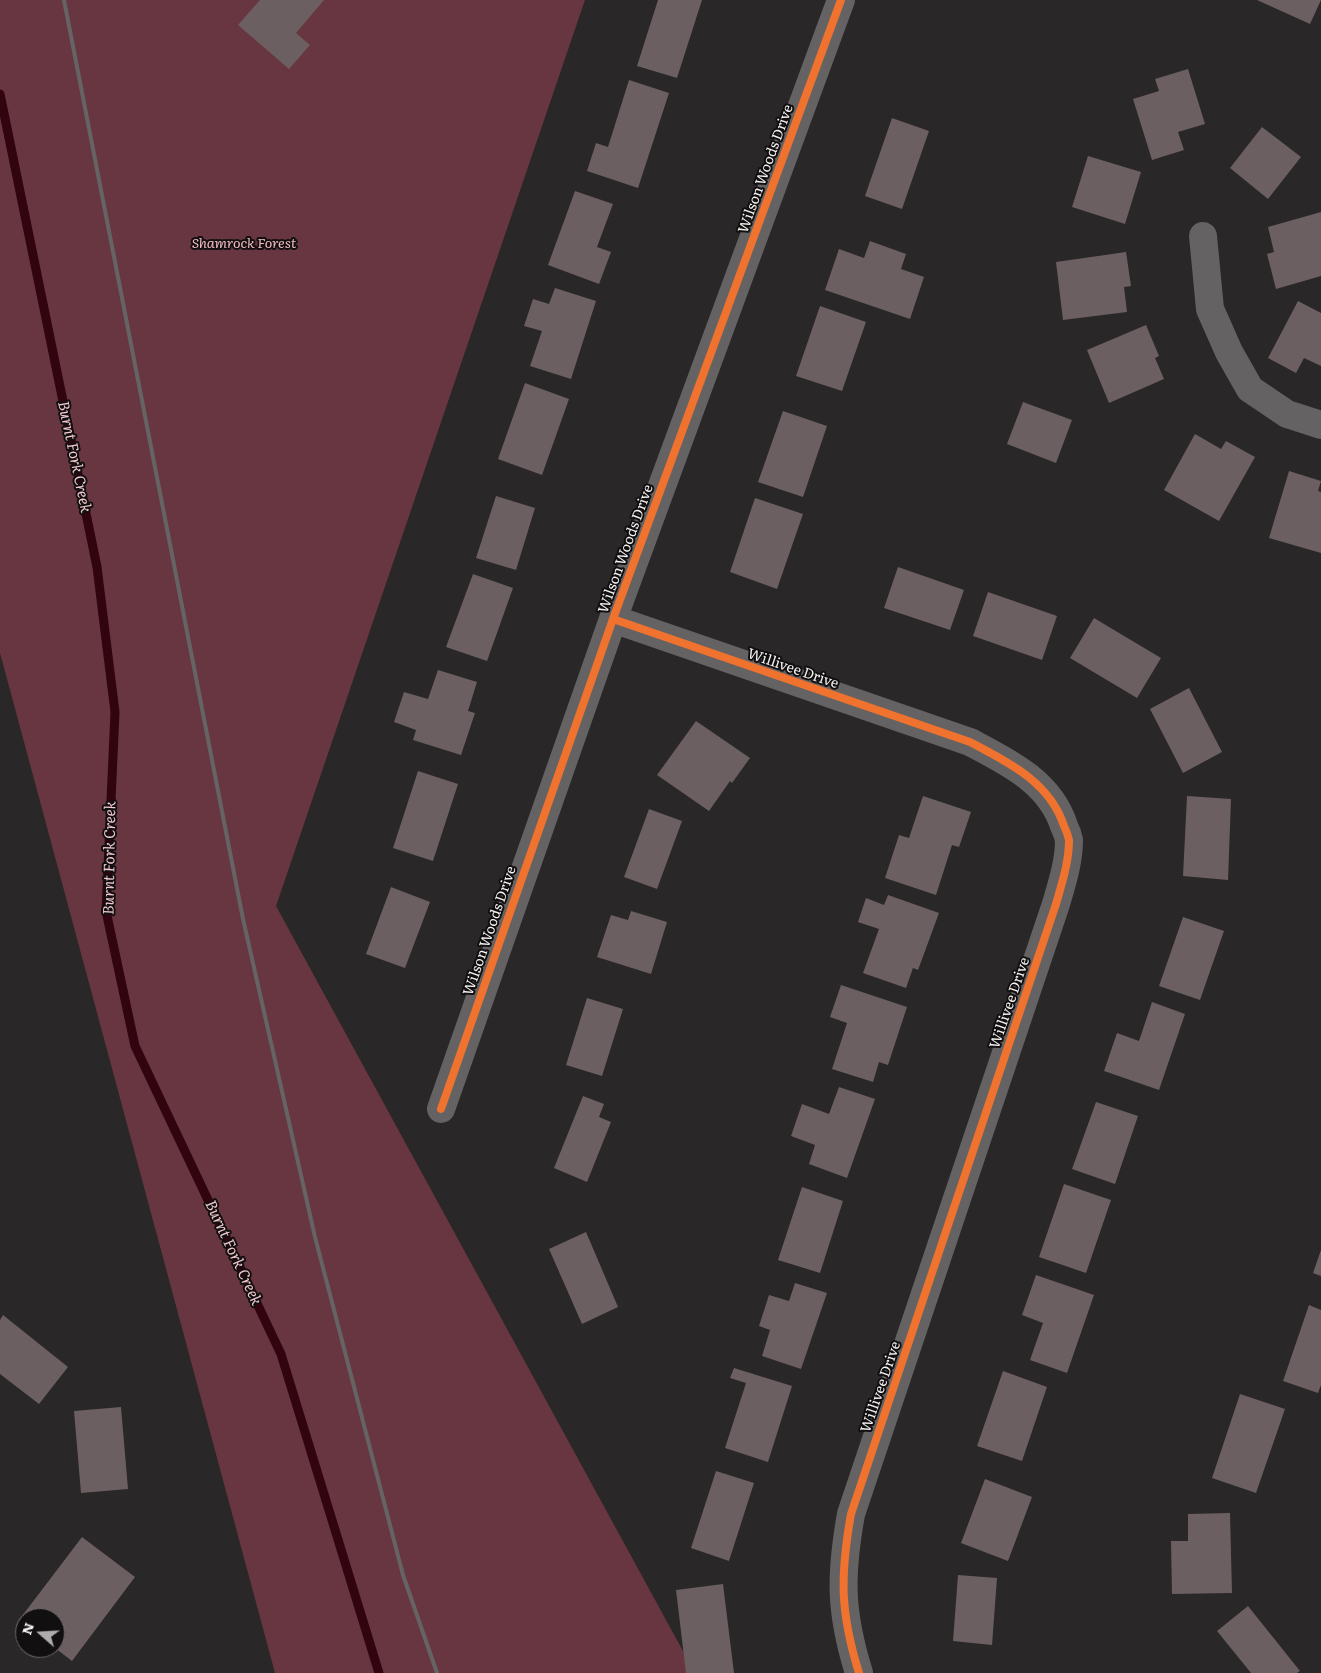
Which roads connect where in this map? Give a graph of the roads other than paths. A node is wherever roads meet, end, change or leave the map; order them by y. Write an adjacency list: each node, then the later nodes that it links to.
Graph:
1 (841, 0): 4 (street, Wilson Woods Drive)
2 (1203, 236): 3 (street)
3 (1321, 425)
4 (613, 619): 5 (street, Wilson Woods Drive); 6 (street, Willivee Drive)
5 (441, 1109)
6 (859, 1673)

